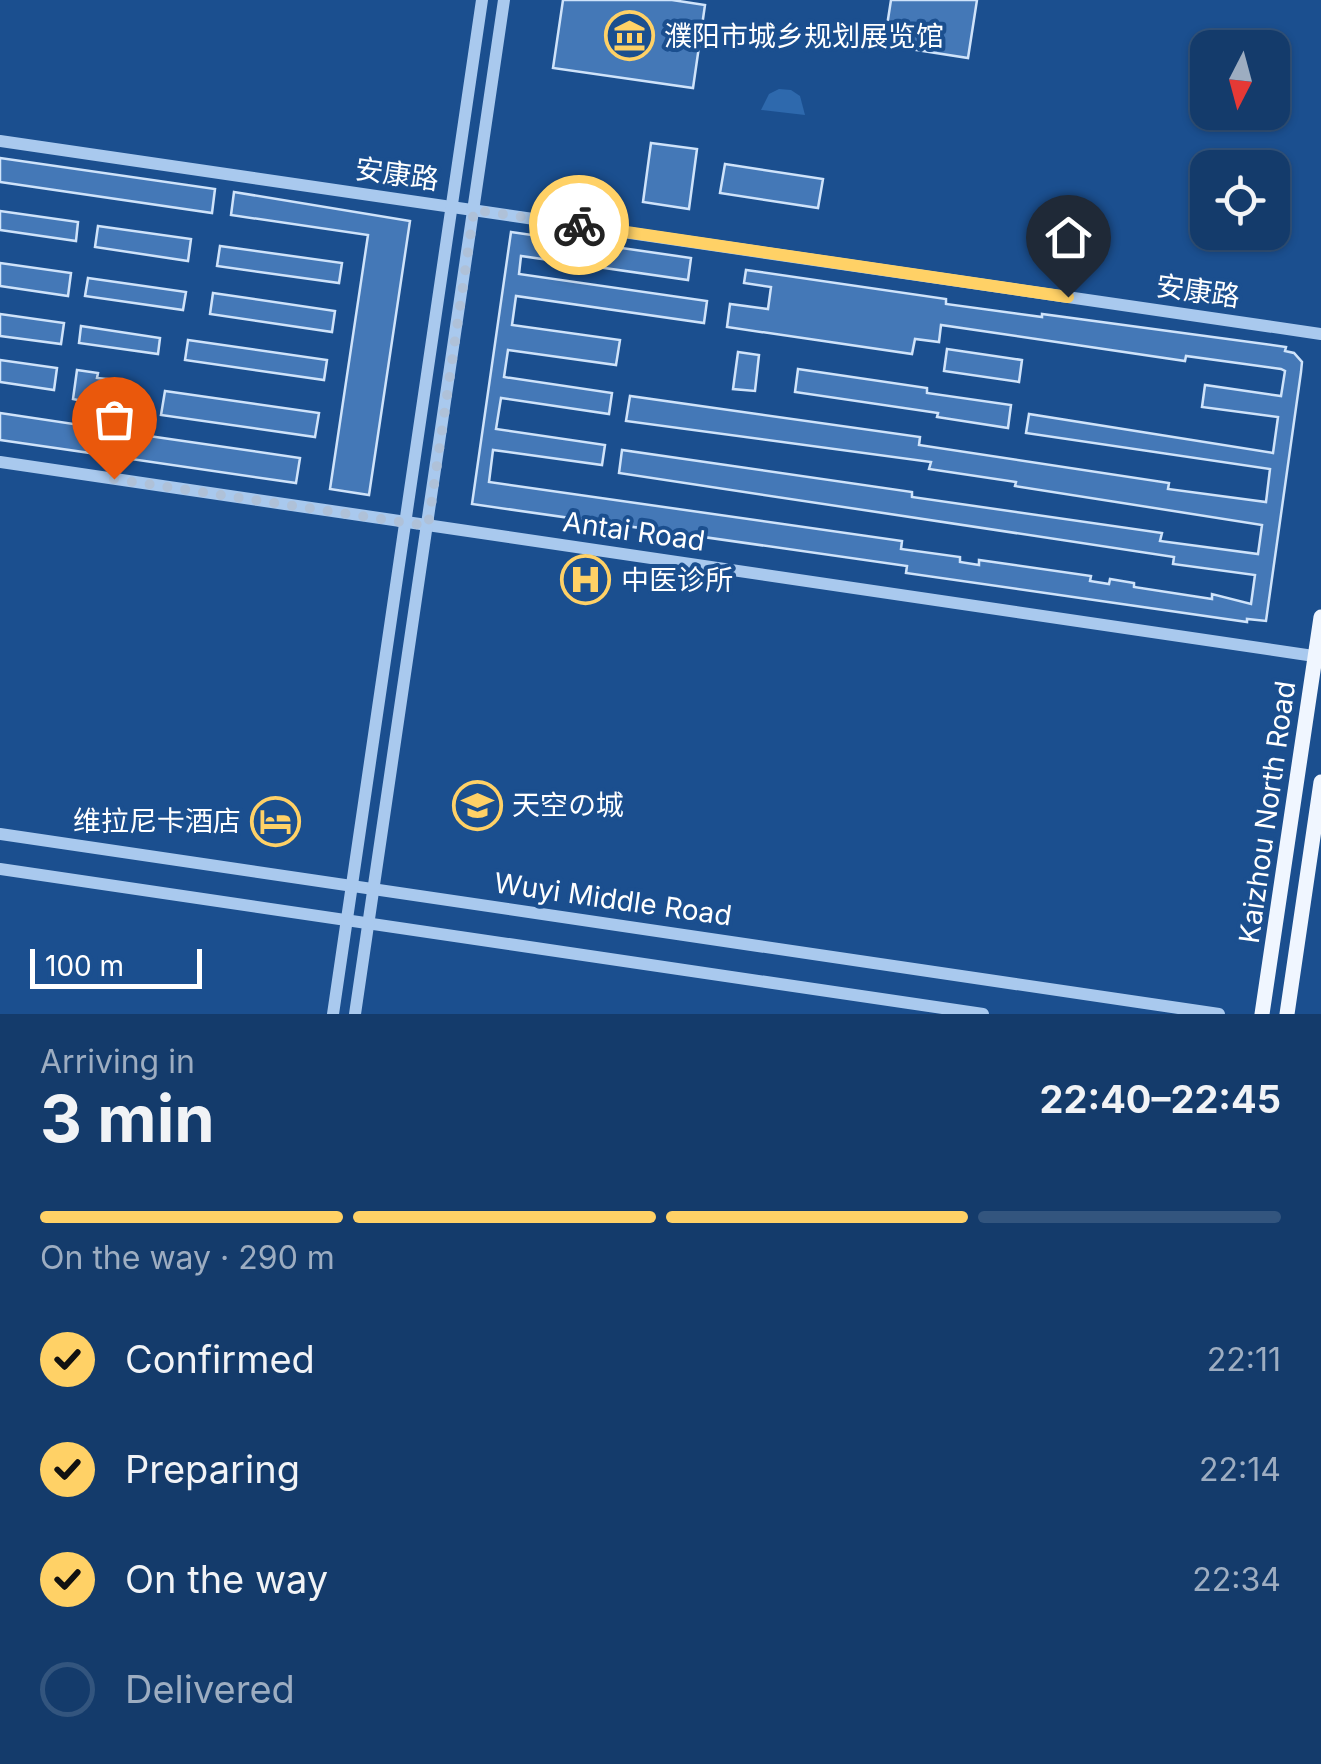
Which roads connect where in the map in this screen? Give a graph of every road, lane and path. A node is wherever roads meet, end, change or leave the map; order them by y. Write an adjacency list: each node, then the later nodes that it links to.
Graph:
1 (482, 0): 4 (street)
2 (504, 0): 5 (street)
3 (0, 141): 4 (street, 安康路)
4 (451, 207): 5 (street, 安康路); 8 (street)
5 (474, 210): 6 (street, 安康路); 9 (street)
6 (1321, 334)
7 (0, 462): 8 (street, Antai Road)
8 (405, 522): 9 (street, Antai Road); 15 (street)
9 (428, 526): 11 (street, Antai Road); 16 (street)
10 (1321, 617): 11 (main road, Kaizhou North Road)
11 (1318, 657): 23 (main road, Kaizhou North Road)
12 (1321, 782): 24 (main road, Kaizhou North Road)
13 (0, 834): 15 (street, Wuyi Middle Road)
14 (0, 869): 17 (street)
15 (352, 886): 16 (street, Wuyi Middle Road); 17 (street)
16 (374, 889): 18 (street); 22 (street, Wuyi Middle Road)
17 (347, 920): 18 (street); 19 (street)
18 (369, 924): 20 (street); 21 (street)
19 (333, 1014)
20 (356, 1014)
21 (983, 1014)
22 (1219, 1014)
23 (1262, 1014)
24 (1287, 1014)

